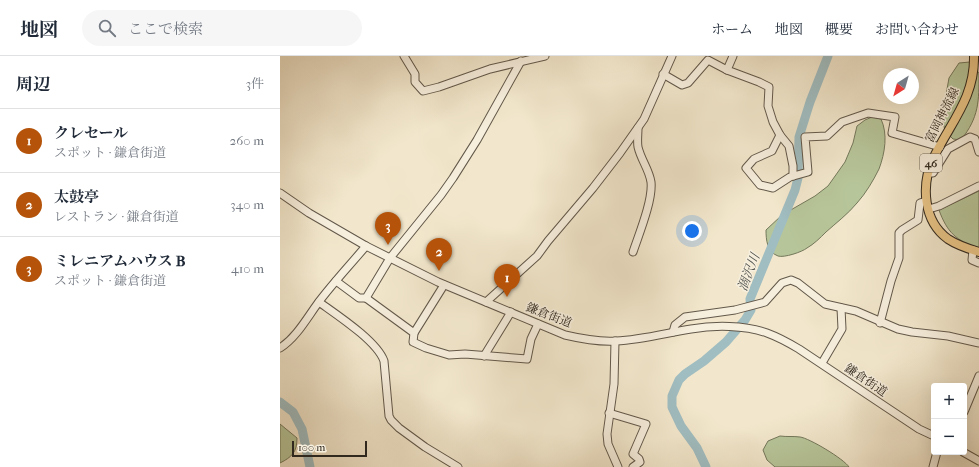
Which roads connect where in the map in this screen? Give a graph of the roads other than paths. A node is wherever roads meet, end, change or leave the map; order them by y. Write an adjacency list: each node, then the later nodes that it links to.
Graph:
1 (404, 56): 6 (street)
2 (545, 56): 6 (street)
3 (672, 56): 8 (street)
4 (733, 56): 7 (street)
5 (974, 56): 11 (main road, 富岡神流線 / 46)
6 (521, 61): 21 (street)
7 (727, 70): 8 (street); 10 (street)
8 (664, 74): 9 (street)
9 (638, 128): 20 (street); 27 (street)
10 (780, 134): 14 (street); 14 (street)
11 (940, 147): 13 (main road, 富岡神流線 / 46); 14 (street)
12 (979, 152): 13 (street)
13 (928, 173): 17 (main road, 富岡神流線 / 46)
14 (793, 176)
15 (979, 186): 17 (street)
16 (280, 193): 18 (street, 鎌倉街道)
17 (927, 205): 19 (main road, 富岡神流線 / 46); 30 (street)
18 (366, 246): 21 (street, 鎌倉街道); 23 (street)
19 (976, 251): 22 (street)
20 (633, 252)
21 (390, 258): 24 (street, 鎌倉街道); 25 (street)
22 (979, 263)
23 (336, 281): 25 (street); 26 (street)
24 (444, 285): 27 (street, 鎌倉街道); 33 (street)
25 (366, 298): 33 (street)
26 (319, 302): 36 (street); 46 (street)
27 (486, 302): 29 (street, 鎌倉街道)
28 (841, 308): 30 (street); 32 (street); 38 (street)
29 (511, 312): 31 (street, 鎌倉街道); 37 (street)
30 (880, 322): 35 (street)
31 (538, 324): 34 (street, 鎌倉街道); 37 (street)
32 (673, 332): 34 (street, 鎌倉街道); 38 (street, 鎌倉街道)
33 (414, 333): 37 (street)
34 (615, 341): 41 (street)
35 (979, 343)
36 (280, 348)
37 (484, 356)
38 (822, 363): 42 (street, 鎌倉街道)
39 (979, 376): 40 (street)
40 (967, 405)
41 (609, 413): 47 (street); 48 (street)
42 (931, 435)
43 (967, 454): 45 (street)
44 (936, 455): 49 (street)
45 (979, 461)
46 (458, 467)
47 (619, 467)
48 (633, 467)
49 (933, 467)

